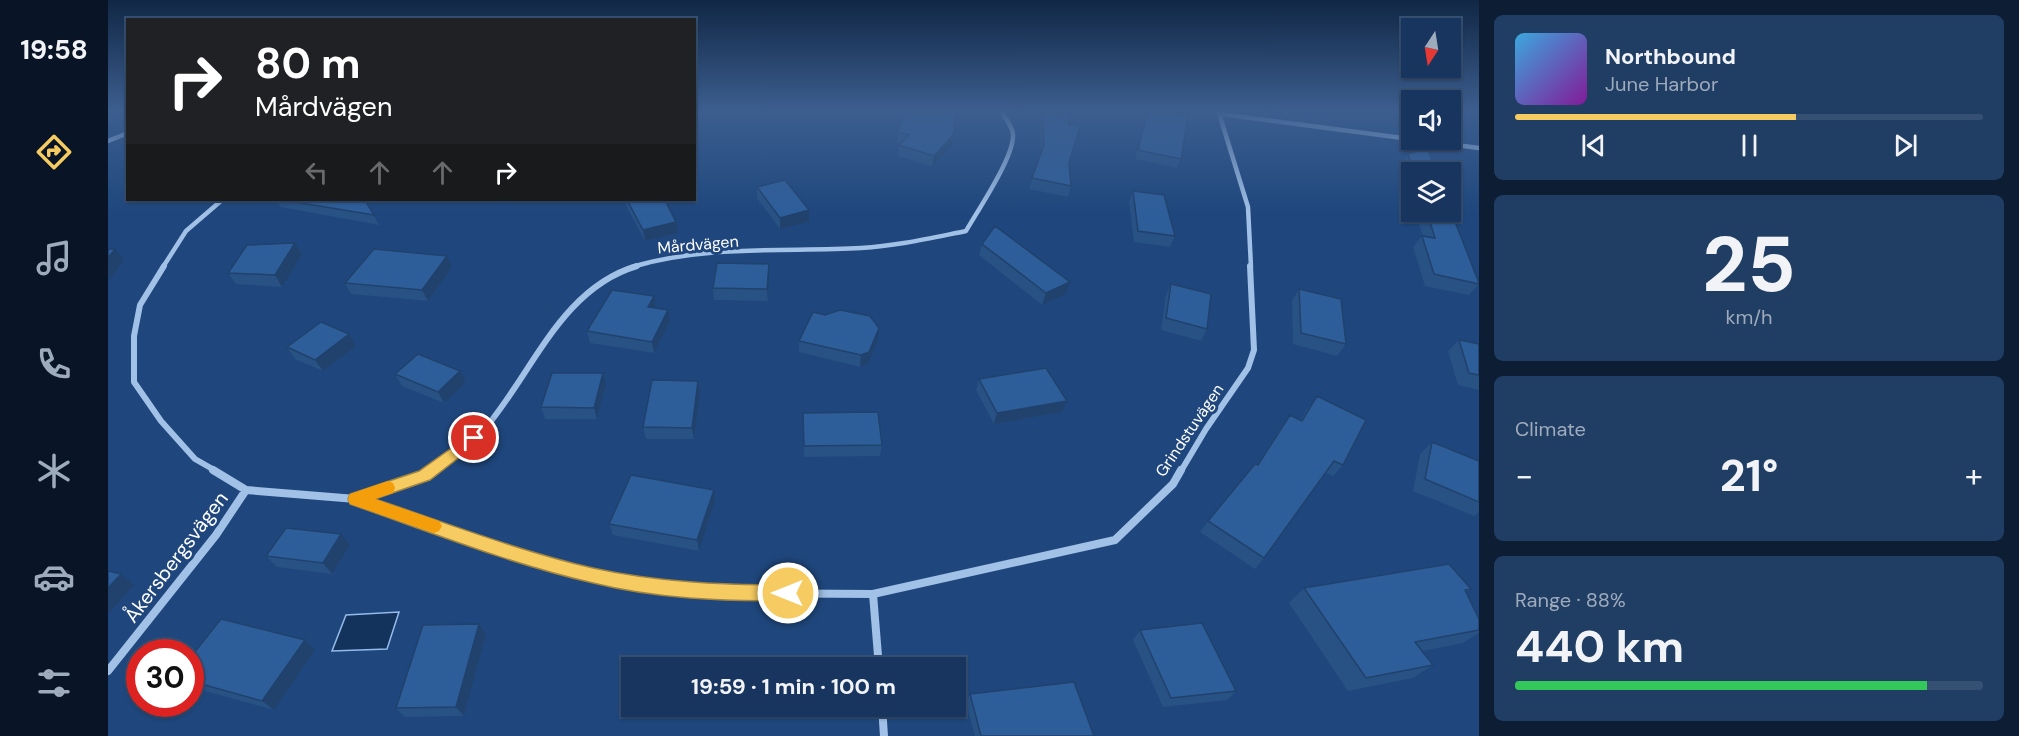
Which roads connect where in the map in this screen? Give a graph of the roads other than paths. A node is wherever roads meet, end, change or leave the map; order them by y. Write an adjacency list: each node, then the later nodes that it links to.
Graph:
1 (1011, 144): 7 (street, Mårdvägen)
2 (1229, 144): 8 (street, Grindstuvägen)
3 (1453, 144): 4 (street)
4 (1479, 148)
5 (221, 201): 6 (street)
6 (246, 490): 7 (street); 10 (street, Åkersbergsvägen)
7 (356, 499): 8 (street, Grindstuvägen)
8 (873, 594): 9 (street)
9 (878, 657)
10 (108, 671)
11 (883, 717): 12 (street)
12 (884, 736)

